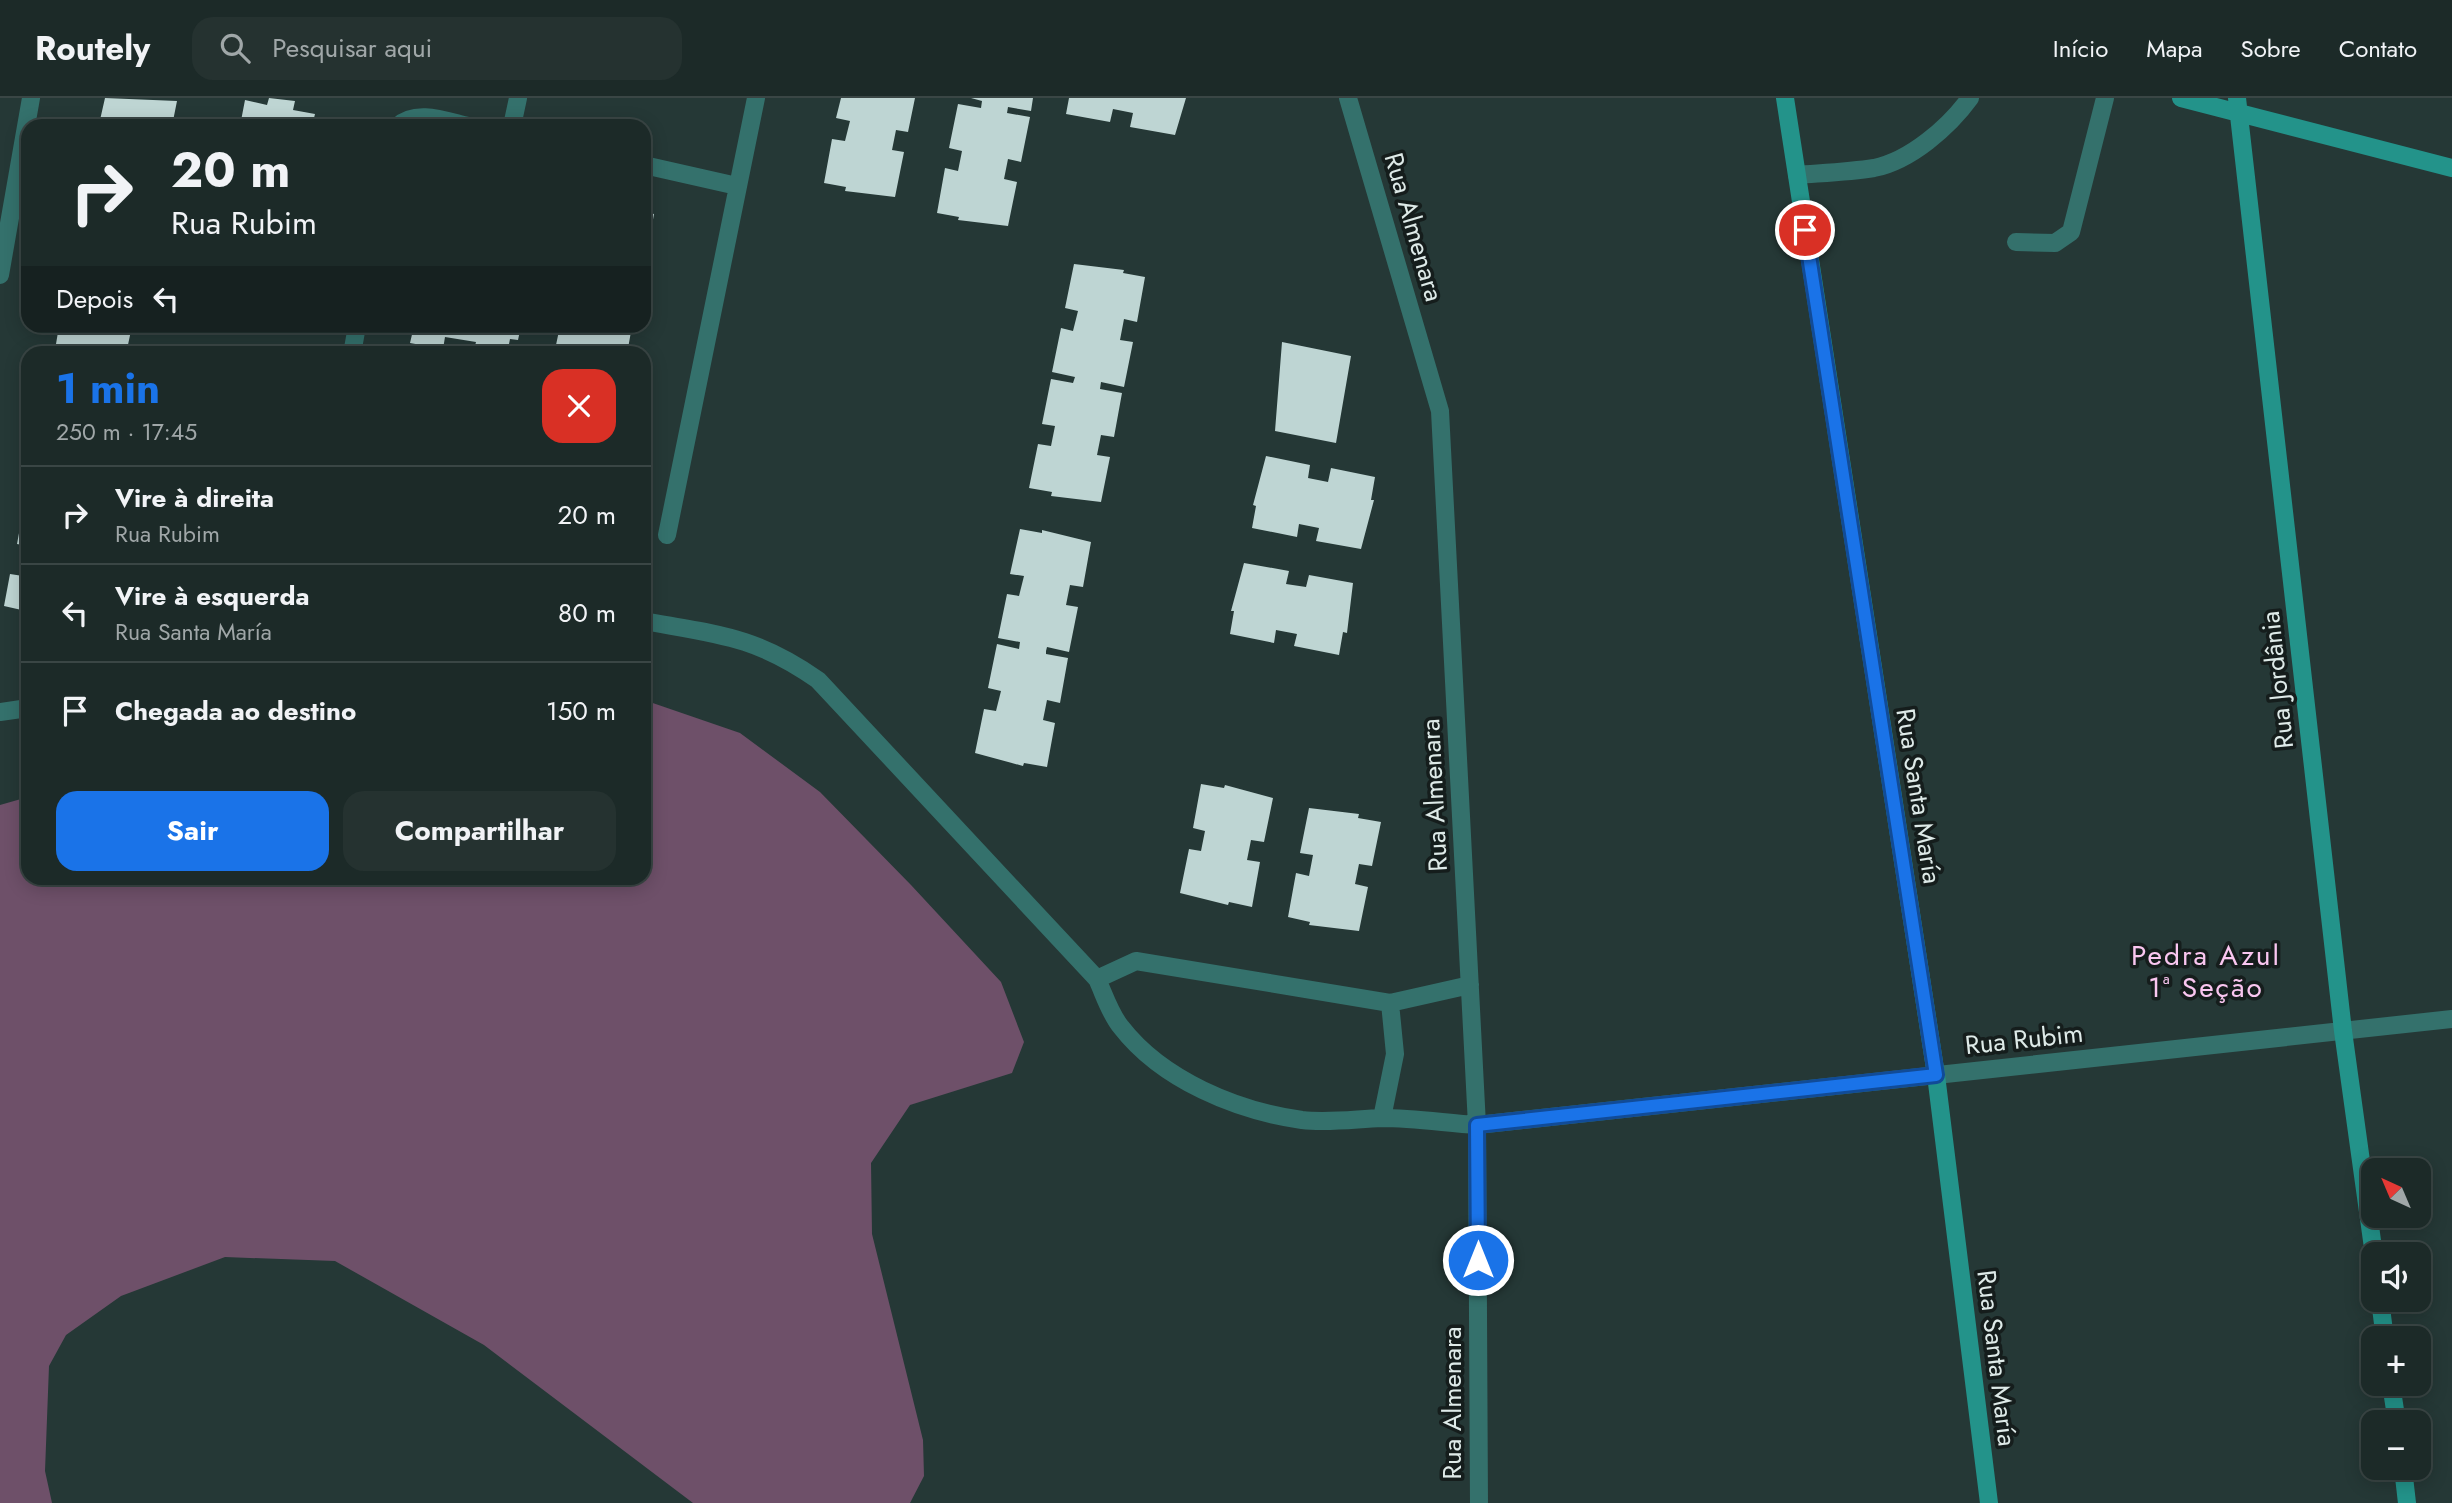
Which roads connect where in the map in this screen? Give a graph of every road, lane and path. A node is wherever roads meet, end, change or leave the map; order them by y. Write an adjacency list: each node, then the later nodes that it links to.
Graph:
1 (31, 98): 10 (street)
2 (518, 98): 13 (street)
3 (756, 98): 18 (street)
4 (1348, 98): 26 (street, Rua Almenara)
5 (1786, 98): 17 (street, Rua Santa María)
6 (1970, 98): 17 (street)
7 (2105, 98): 19 (street)
8 (2181, 98): 9 (street)
9 (2239, 105): 16 (street); 29 (street, Rua Jordânia)
10 (27, 119)
11 (406, 119): 12 (street)
12 (437, 119)
13 (514, 119)
14 (21, 155): 20 (street)
15 (651, 167): 18 (street)
16 (2452, 169)
17 (1797, 175): 30 (street, Rua Santa María)
18 (737, 186): 21 (street)
19 (2016, 243)
20 (0, 275)
21 (667, 535)
22 (651, 622): 25 (street, Rua Rubim)
23 (21, 709): 24 (street)
24 (0, 712)
25 (1097, 979): 27 (street); 31 (street, Rua Rubim)
26 (1470, 985): 27 (street); 32 (street, Rua Almenara)
27 (1390, 1003): 31 (street)
28 (2452, 1019): 29 (street, Rua Rubim)
29 (2343, 1031): 30 (street, Rua Rubim); 33 (street, Rua Jordânia)
30 (1936, 1075): 32 (street, Rua Rubim); 36 (street, Rua Santa María)
31 (1382, 1118): 32 (street, Rua Rubim)
32 (1477, 1125): 35 (street, Rua Almenara)
33 (2372, 1242)
34 (2404, 1480): 37 (street)
35 (1479, 1503)
36 (1989, 1503)
37 (2407, 1503)

